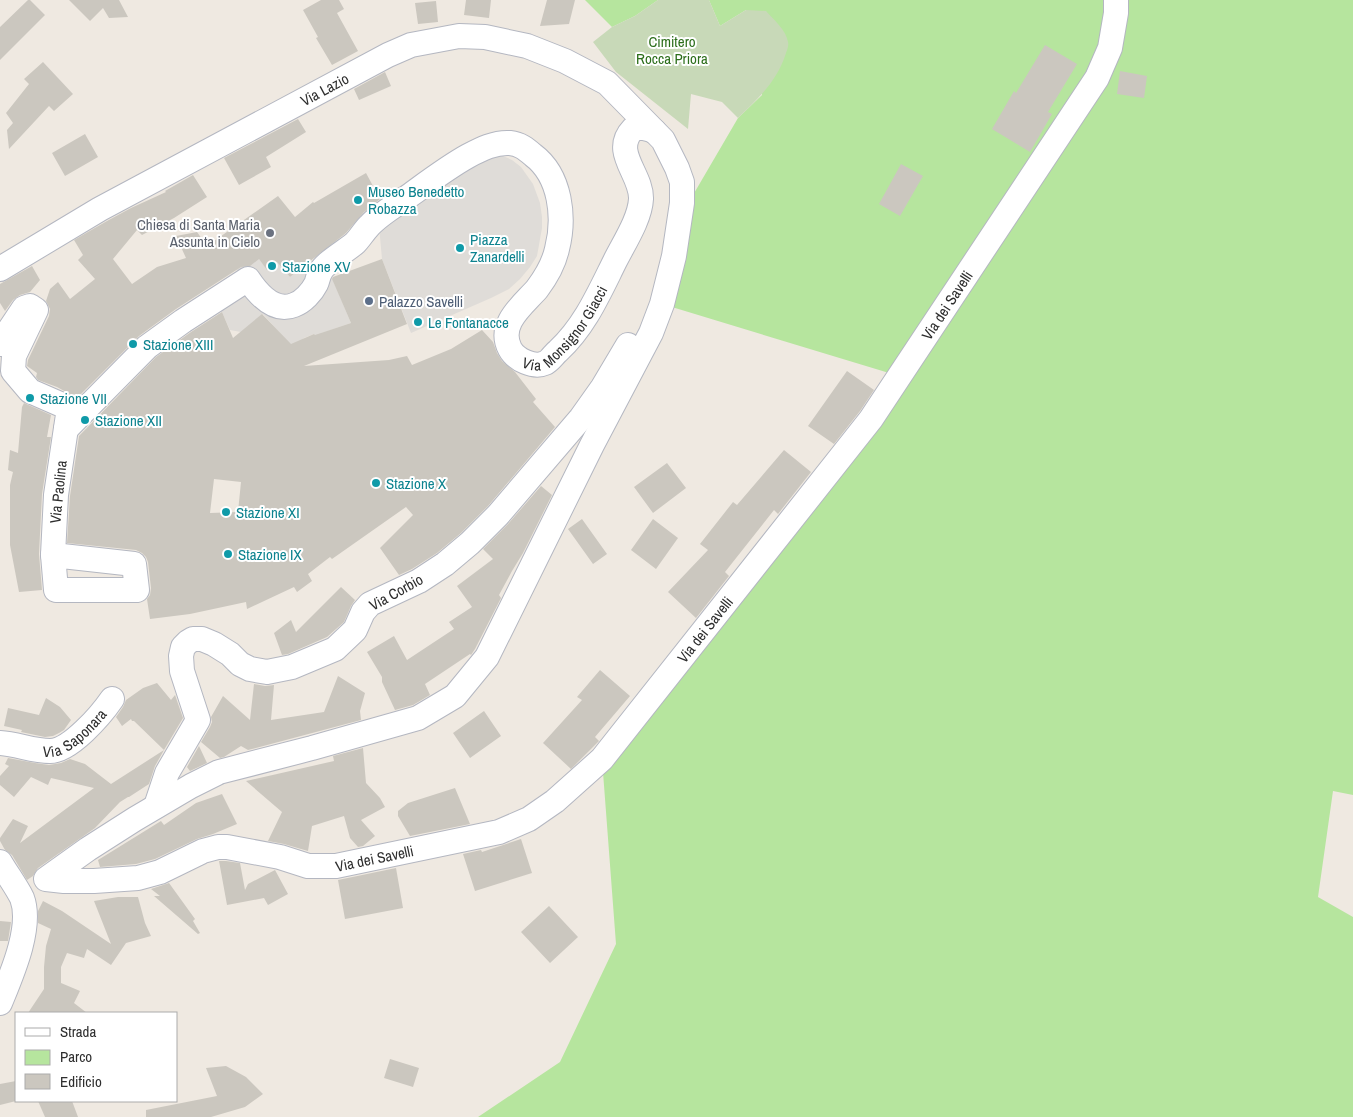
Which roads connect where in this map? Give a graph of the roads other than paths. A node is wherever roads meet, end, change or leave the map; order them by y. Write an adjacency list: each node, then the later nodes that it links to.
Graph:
1 (1116, 0): 12 (street, Via dei Savelli)
2 (654, 131): 3 (street, Via Lazio); 4 (street); 6 (street, Via Monsignor Giacci)
3 (0, 269)
4 (662, 304): 10 (street); 10 (street, Via Corbio)
5 (0, 344): 6 (street, Via Paolina)
6 (66, 429): 7 (street, Via Paolina)
7 (53, 555)
8 (112, 700): 9 (street, Via Saponara)
9 (0, 743)
10 (156, 806): 12 (street)
11 (0, 862): 13 (street)
12 (46, 879): 13 (street)
13 (22, 900): 14 (street)
14 (0, 1003)

